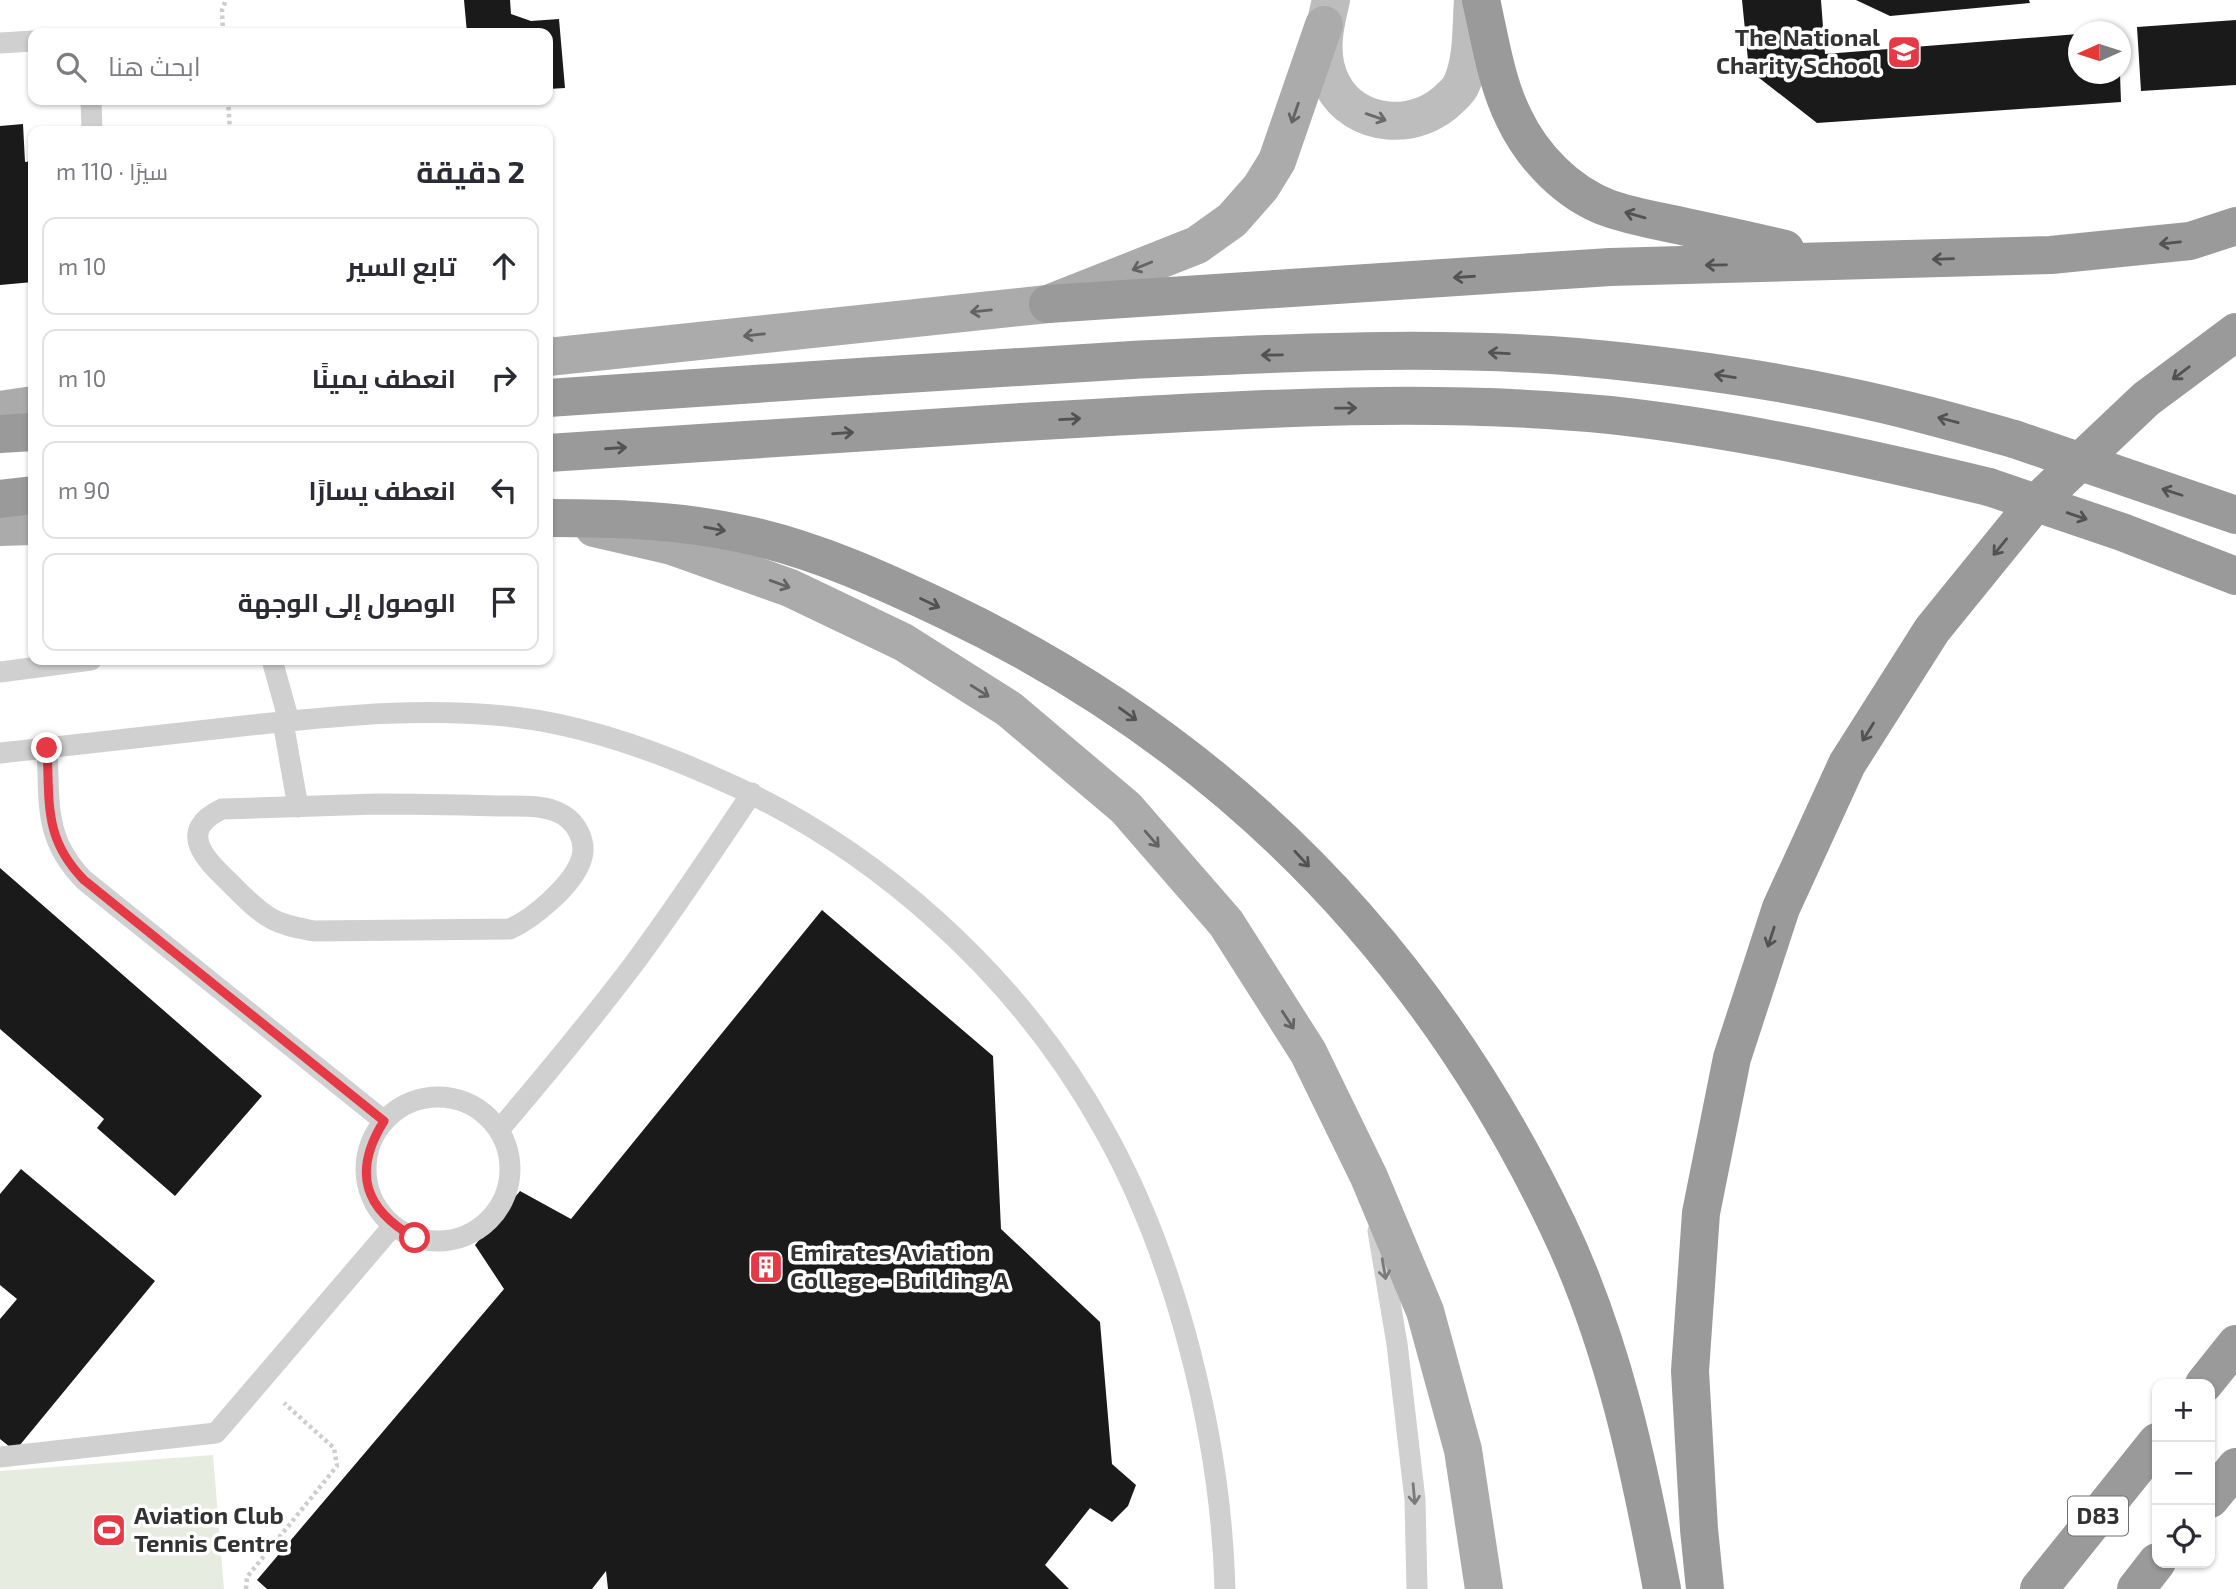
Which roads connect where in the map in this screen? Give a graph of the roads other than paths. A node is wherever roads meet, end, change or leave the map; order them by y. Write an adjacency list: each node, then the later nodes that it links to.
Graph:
1 (1473, 0): 3 (street, one-way to 1)
2 (1481, 0): 9 (highway, one-way to 2)
3 (1328, 12): 10 (main road, one-way to 10)
4 (28, 41): 5 (lane)
5 (0, 43)
6 (91, 105): 7 (lane)
7 (92, 126)
8 (2236, 226): 9 (highway, one-way to 9)
9 (1845, 262): 10 (highway, one-way to 10)
10 (1048, 304): 12 (main road, one-way to 12)
11 (2236, 332): 50 (highway, one-way to 50)
12 (553, 356)
13 (553, 398): 21 (highway, one-way to 13, bridge)
14 (28, 406): 15 (main road)
15 (0, 411)
16 (28, 432): 17 (highway)
17 (0, 433)
18 (553, 453): 26 (highway, one-way to 26, bridge)
19 (28, 496): 20 (highway)
20 (0, 499)
21 (2236, 515)
22 (553, 518): 49 (highway, one-way to 49)
23 (553, 519): 37 (main road, one-way to 37)
24 (28, 526): 25 (main road)
25 (0, 527)
26 (2236, 576)
27 (53, 665): 29 (lane)
28 (273, 665): 30 (lane)
29 (0, 672)
30 (286, 721): 31 (lane); 33 (lane); 34 (lane)
31 (47, 748): 32 (lane); 35 (lane)
32 (0, 753)
33 (752, 793): 36 (lane); 46 (lane)
34 (298, 807): 34 (lane)
35 (384, 1121): 36 (lane); 38 (lane)
36 (499, 1130): 38 (lane)
37 (1369, 1177): 47 (lane, one-way to 47); 48 (main road)
38 (393, 1226): 42 (lane)
39 (2236, 1344): 40 (highway)
40 (2208, 1379)
41 (2152, 1448): 51 (highway, D83)
42 (0, 1457)
43 (2236, 1467): 44 (highway)
44 (2215, 1493)
45 (2152, 1568): 52 (highway)
46 (1224, 1588)
47 (1417, 1589)
48 (1484, 1589)
49 (1662, 1589)
50 (1705, 1589)
51 (2039, 1589)
52 (2136, 1589)

